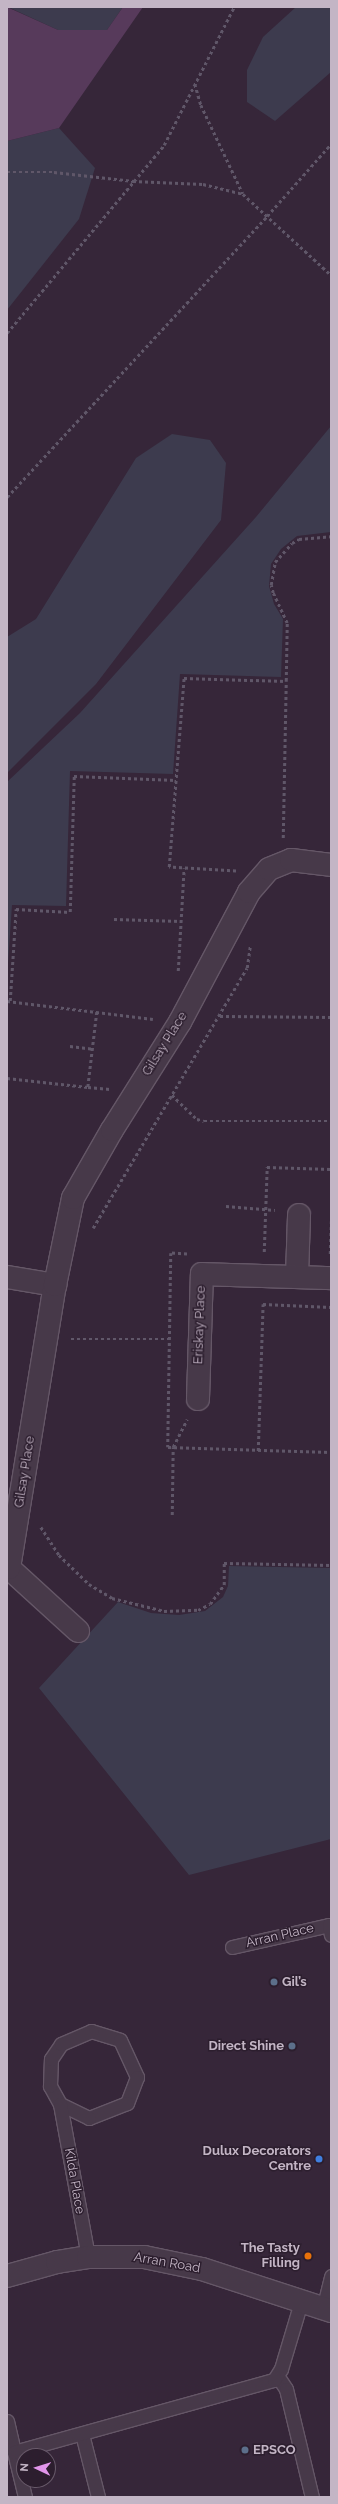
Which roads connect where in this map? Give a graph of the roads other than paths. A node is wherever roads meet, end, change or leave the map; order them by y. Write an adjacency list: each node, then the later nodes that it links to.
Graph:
1 (331, 865): 6 (street, Gilsay Place)
2 (299, 1215): 4 (street)
3 (331, 1269): 4 (street, Eriskay Place)
4 (297, 1276): 7 (street, Eriskay Place)
5 (7, 1277): 6 (street)
6 (55, 1285): 8 (street, Gilsay Place)
7 (198, 1399)
8 (78, 1631)
9 (330, 1928): 10 (lane, Arran Place)
10 (232, 1947)
11 (60, 2104): 11 (lane, Kilda Place); 12 (lane, Kilda Place)
12 (88, 2257): 13 (street, Arran Road); 15 (street, Arran Road)
13 (7, 2276)
14 (331, 2276): 16 (lane)
15 (300, 2302): 16 (street, Arran Road); 17 (lane)
16 (327, 2310)
17 (278, 2377): 19 (lane); 23 (lane)
18 (7, 2420): 20 (lane)
19 (82, 2434): 20 (lane); 22 (lane)
20 (14, 2452): 21 (lane)
21 (25, 2497)
22 (98, 2497)
23 (312, 2497)

